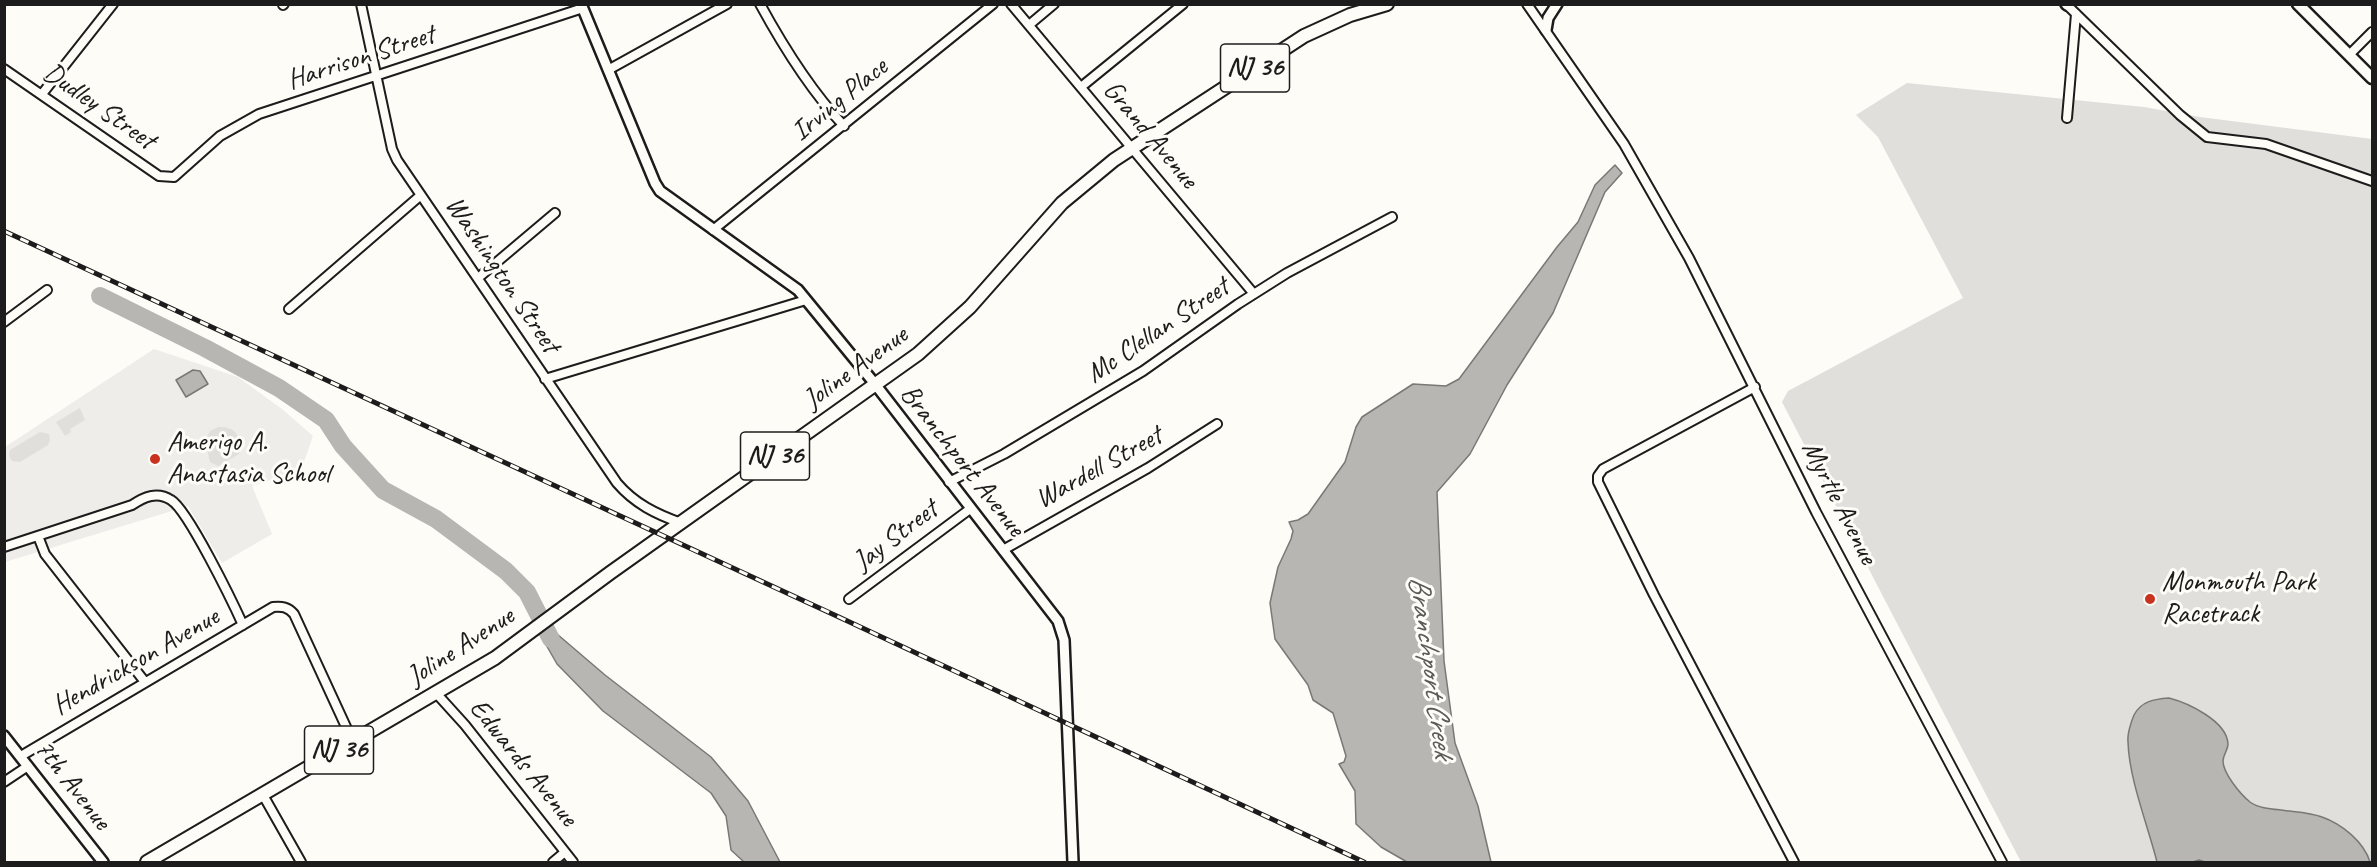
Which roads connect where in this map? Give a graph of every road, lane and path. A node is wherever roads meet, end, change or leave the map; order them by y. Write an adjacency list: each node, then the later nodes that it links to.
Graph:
1 (113, 4): 25 (street)
2 (361, 4): 22 (street, Washington Street)
3 (727, 4): 20 (street)
4 (760, 4): 27 (street)
5 (993, 4): 27 (street, Irving Place)
6 (1011, 4): 16 (street, Grand Avenue)
7 (1054, 4): 16 (street)
8 (1183, 4): 24 (street)
9 (1387, 4): 28 (main road, Joline Avenue / NJ 36)
10 (1527, 4): 17 (street)
11 (1557, 4): 17 (street)
12 (2298, 4): 19 (main road)
13 (2067, 5): 15 (street)
14 (582, 6): 20 (street, Branchport Avenue); 22 (street, Harrison Street)
15 (2076, 14): 26 (street); 30 (street)
16 (1029, 25): 24 (street, Grand Avenue)
17 (1546, 30): 43 (street, Myrtle Avenue)
18 (2373, 32): 19 (street)
19 (2349, 55): 23 (main road)
20 (608, 70): 34 (street, Branchport Avenue)
21 (5, 71): 25 (street, Dudley Street)
22 (376, 76): 29 (street, Harrison Street); 31 (street, Washington Street)
23 (2373, 78)
24 (1081, 87): 28 (street, Grand Avenue)
25 (42, 94): 29 (street, Dudley Street)
26 (2067, 118)
27 (844, 126): 34 (street, Irving Place)
28 (1132, 149): 37 (street, Grand Avenue); 42 (main road, Joline Avenue / NJ 36)
29 (169, 178)
30 (2373, 181)
31 (421, 195): 35 (street, Washington Street); 39 (street)
32 (555, 213): 35 (street)
33 (1392, 217): 37 (street, Mc Clellan Street)
34 (714, 230): 38 (street, Branchport Avenue)
35 (478, 278): 41 (street, Washington Street)
36 (47, 290): 40 (street)
37 (1254, 294): 45 (street, Mc Clellan Street)
38 (806, 300): 41 (street); 42 (street, Branchport Avenue)
39 (289, 309)
40 (4, 322)
41 (545, 379): 47 (street, Washington Street)
42 (875, 384): 45 (street, Branchport Avenue); 47 (main road, Joline Avenue / NJ 36)
43 (1755, 387): 68 (street); 69 (street, Myrtle Avenue)
44 (1217, 424): 50 (street, Wardell Street)
45 (949, 482): 46 (street, Branchport Avenue)
46 (970, 510): 50 (street, Branchport Avenue); 51 (street, Jay Street)
47 (681, 523): 54 (main road, Joline Avenue / NJ 36)
48 (38, 536): 49 (street); 52 (street); 53 (street)
49 (4, 547)
50 (1003, 550): 67 (street, Branchport Avenue)
51 (849, 599)
52 (243, 625): 53 (street, Hendrickson Avenue); 56 (street, Hendrickson Avenue)
53 (146, 682): 57 (street, Hendrickson Avenue)
54 (436, 693): 56 (main road, Joline Avenue / NJ 36); 61 (street, Edwards Avenue)
55 (4, 736): 57 (street, 7th Avenue)
56 (353, 742): 60 (main road, Joline Avenue / NJ 36)
57 (21, 756): 58 (street, 7th Avenue)
58 (28, 766): 59 (street); 62 (street, 7th Avenue)
59 (4, 782)
60 (263, 795): 63 (main road, Joline Avenue / NJ 36); 64 (street)
61 (565, 852): 65 (street); 66 (street, Edwards Avenue)
62 (104, 862)
63 (147, 862)
64 (301, 862)
65 (553, 862)
66 (573, 862)
67 (1073, 862)
68 (1794, 862)
69 (2002, 862)

